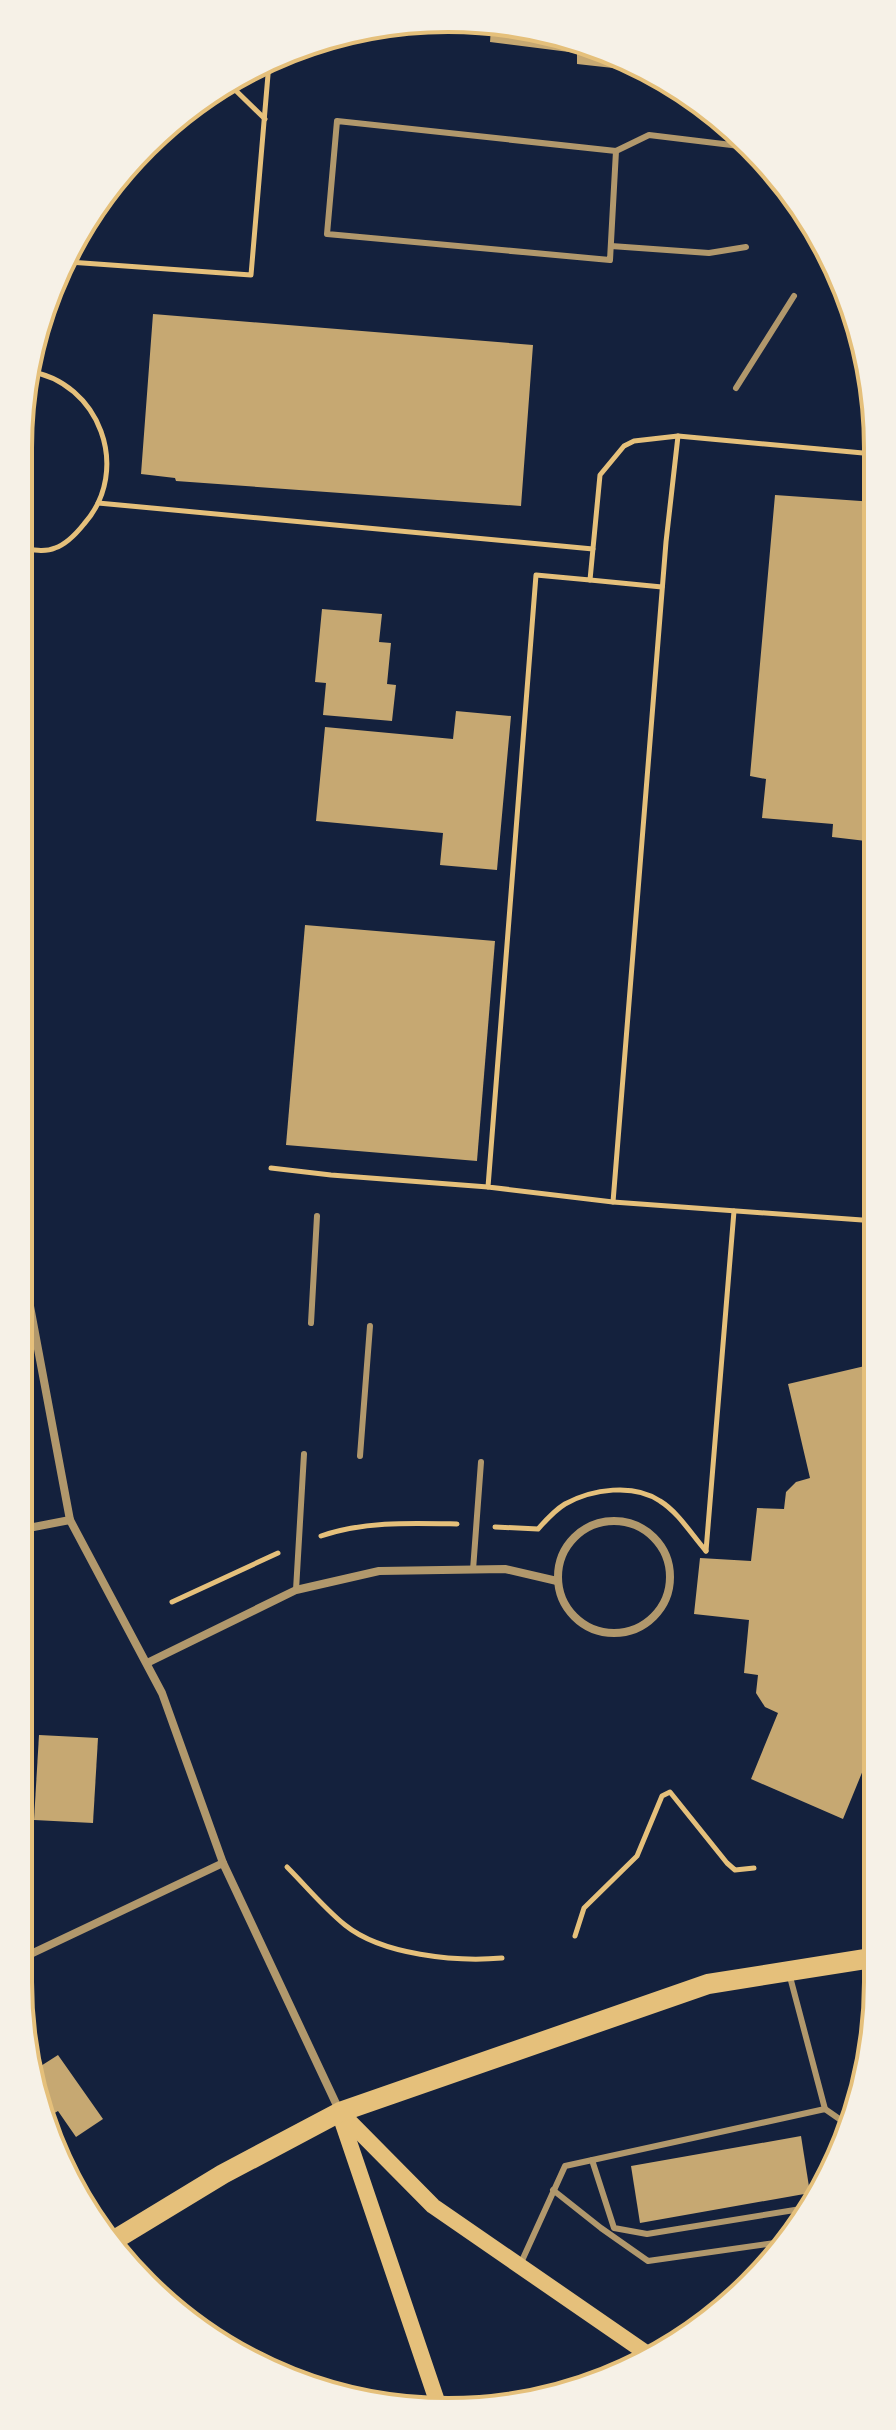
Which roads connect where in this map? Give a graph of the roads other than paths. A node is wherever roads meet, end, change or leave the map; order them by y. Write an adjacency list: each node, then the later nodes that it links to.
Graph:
1 (733, 145): 2 (lane)
2 (616, 151): 3 (lane); 3 (lane)
3 (611, 246): 4 (lane)
4 (746, 247)
5 (794, 296): 6 (lane)
6 (736, 388)
7 (317, 1216): 9 (lane)
8 (32, 1317): 14 (street)
9 (311, 1323)
10 (370, 1326): 12 (lane)
11 (304, 1454): 18 (lane)
12 (360, 1456)
13 (481, 1462): 16 (lane)
14 (70, 1520): 15 (street); 19 (street)
15 (32, 1527)
16 (473, 1570): 17 (street); 18 (street)
17 (557, 1581): 17 (street)
18 (296, 1590): 19 (street)
19 (147, 1663): 20 (street)
20 (223, 1863): 21 (street); 25 (street)
21 (32, 1953)
22 (864, 1959): 23 (main road)
23 (788, 1972): 24 (lane); 25 (main road)
24 (825, 2109): 26 (lane); 27 (lane)
25 (340, 2112): 30 (main road); 32 (main road); 34 (main road)
26 (840, 2120)
27 (592, 2160): 28 (lane); 29 (lane)
28 (553, 2190): 31 (lane); 32 (lane)
29 (796, 2210)
30 (119, 2237)
31 (771, 2244)
32 (520, 2265): 33 (main road)
33 (642, 2350)
34 (436, 2398)

